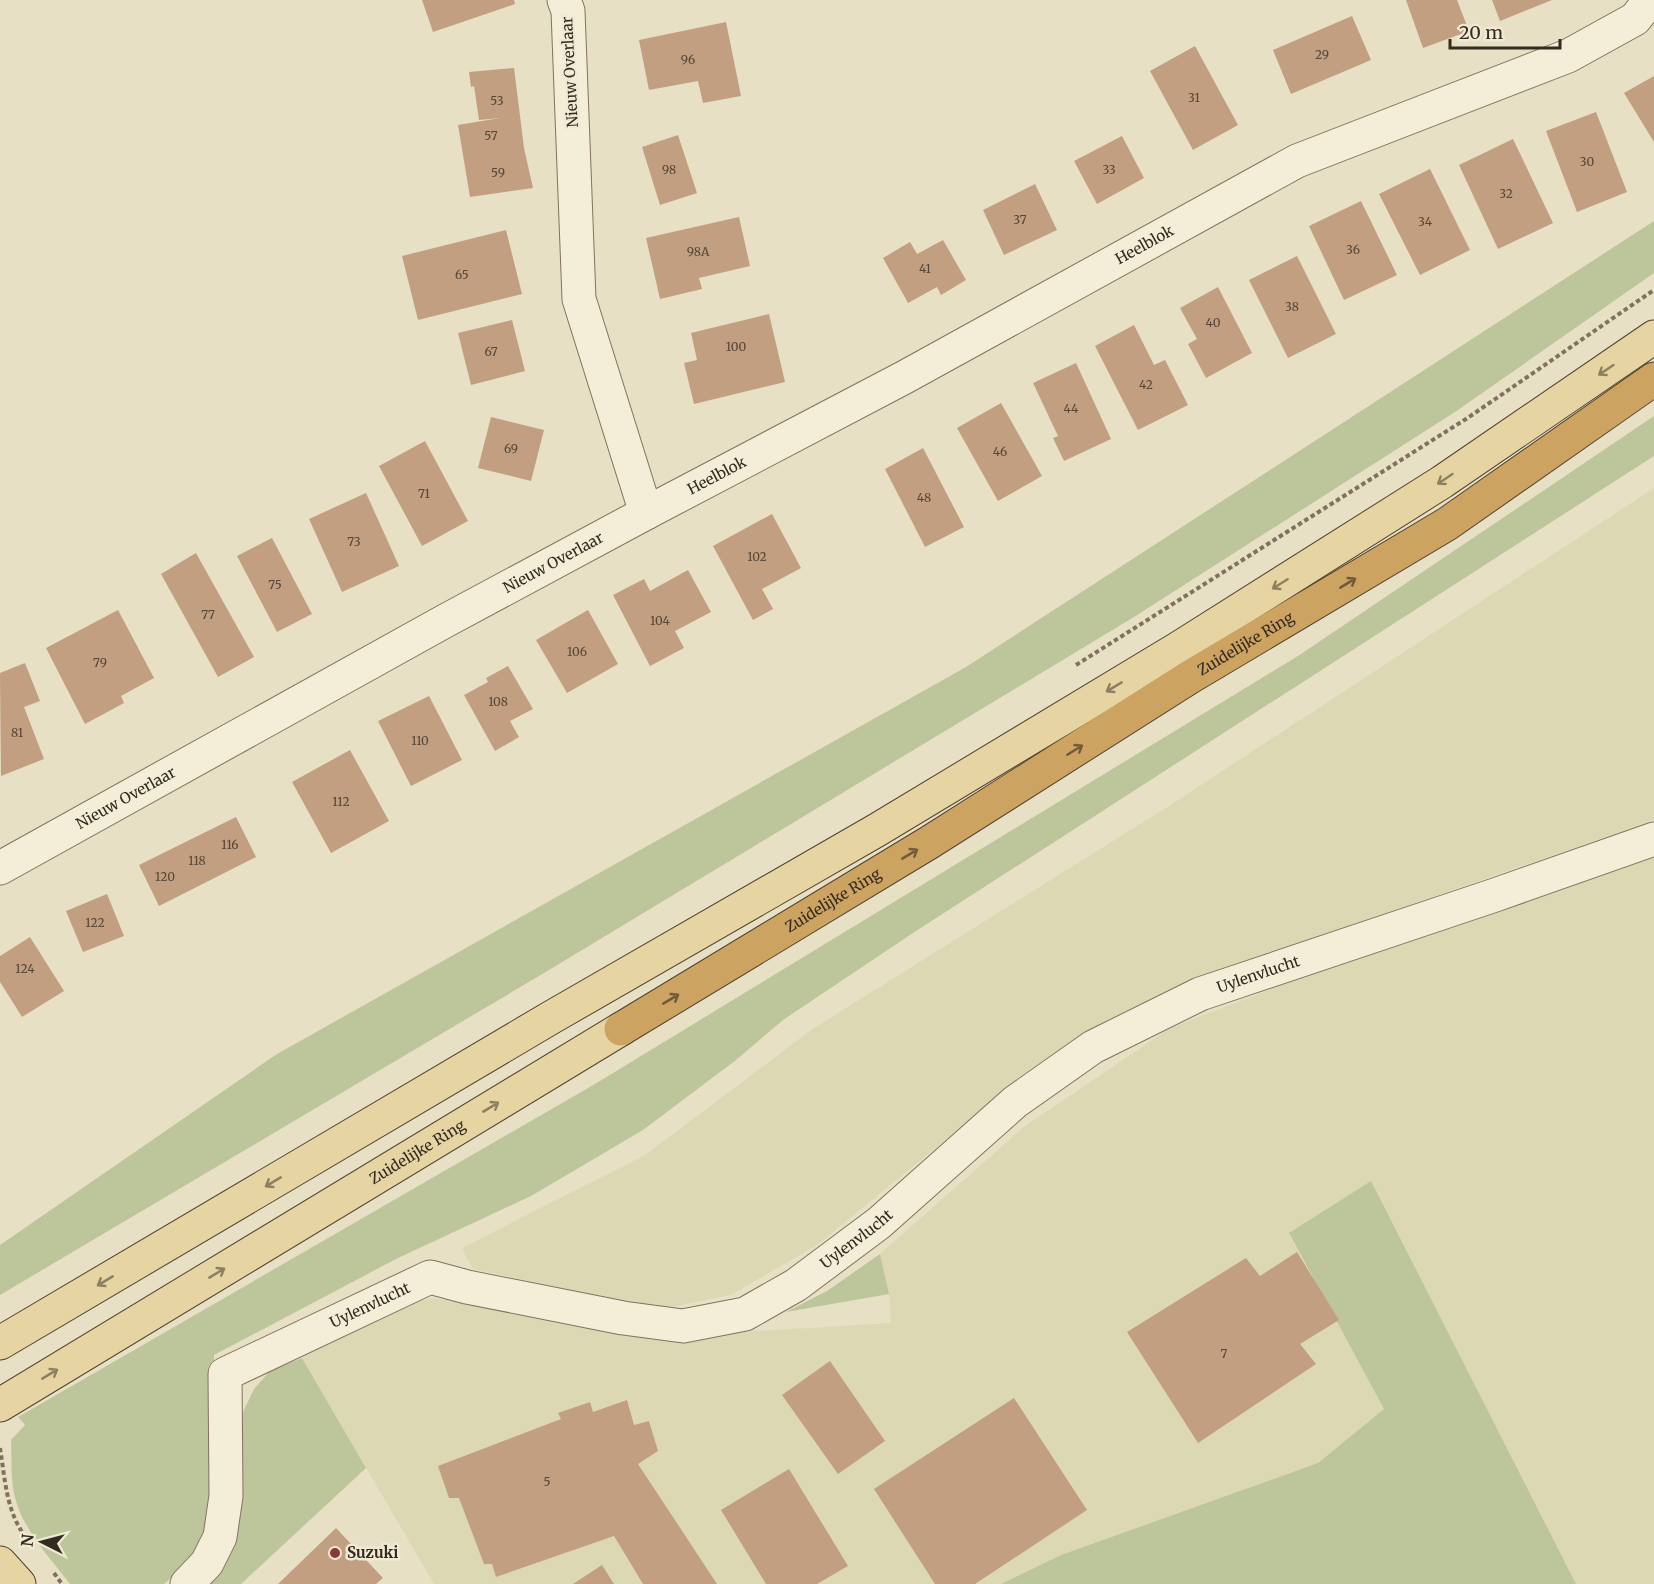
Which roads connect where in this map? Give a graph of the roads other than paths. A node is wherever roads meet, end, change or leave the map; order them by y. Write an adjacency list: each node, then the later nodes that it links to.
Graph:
1 (564, 0): 5 (street, Nieuw Overlaar)
2 (1650, 0): 5 (street, Heelblok)
3 (1654, 337): 9 (main road, Zuidelijke Ring, one-way to 9)
4 (1654, 379): 8 (highway, Zuidelijke Ring, one-way to 4)
5 (646, 513): 7 (street, Nieuw Overlaar)
6 (1654, 839): 13 (street, Uylenvlucht)
7 (0, 868)
8 (621, 1029): 10 (main road, Zuidelijke Ring, one-way to 8)
9 (0, 1343)
10 (0, 1405)
11 (0, 1563): 12 (main road)
12 (19, 1584)
13 (187, 1584)

